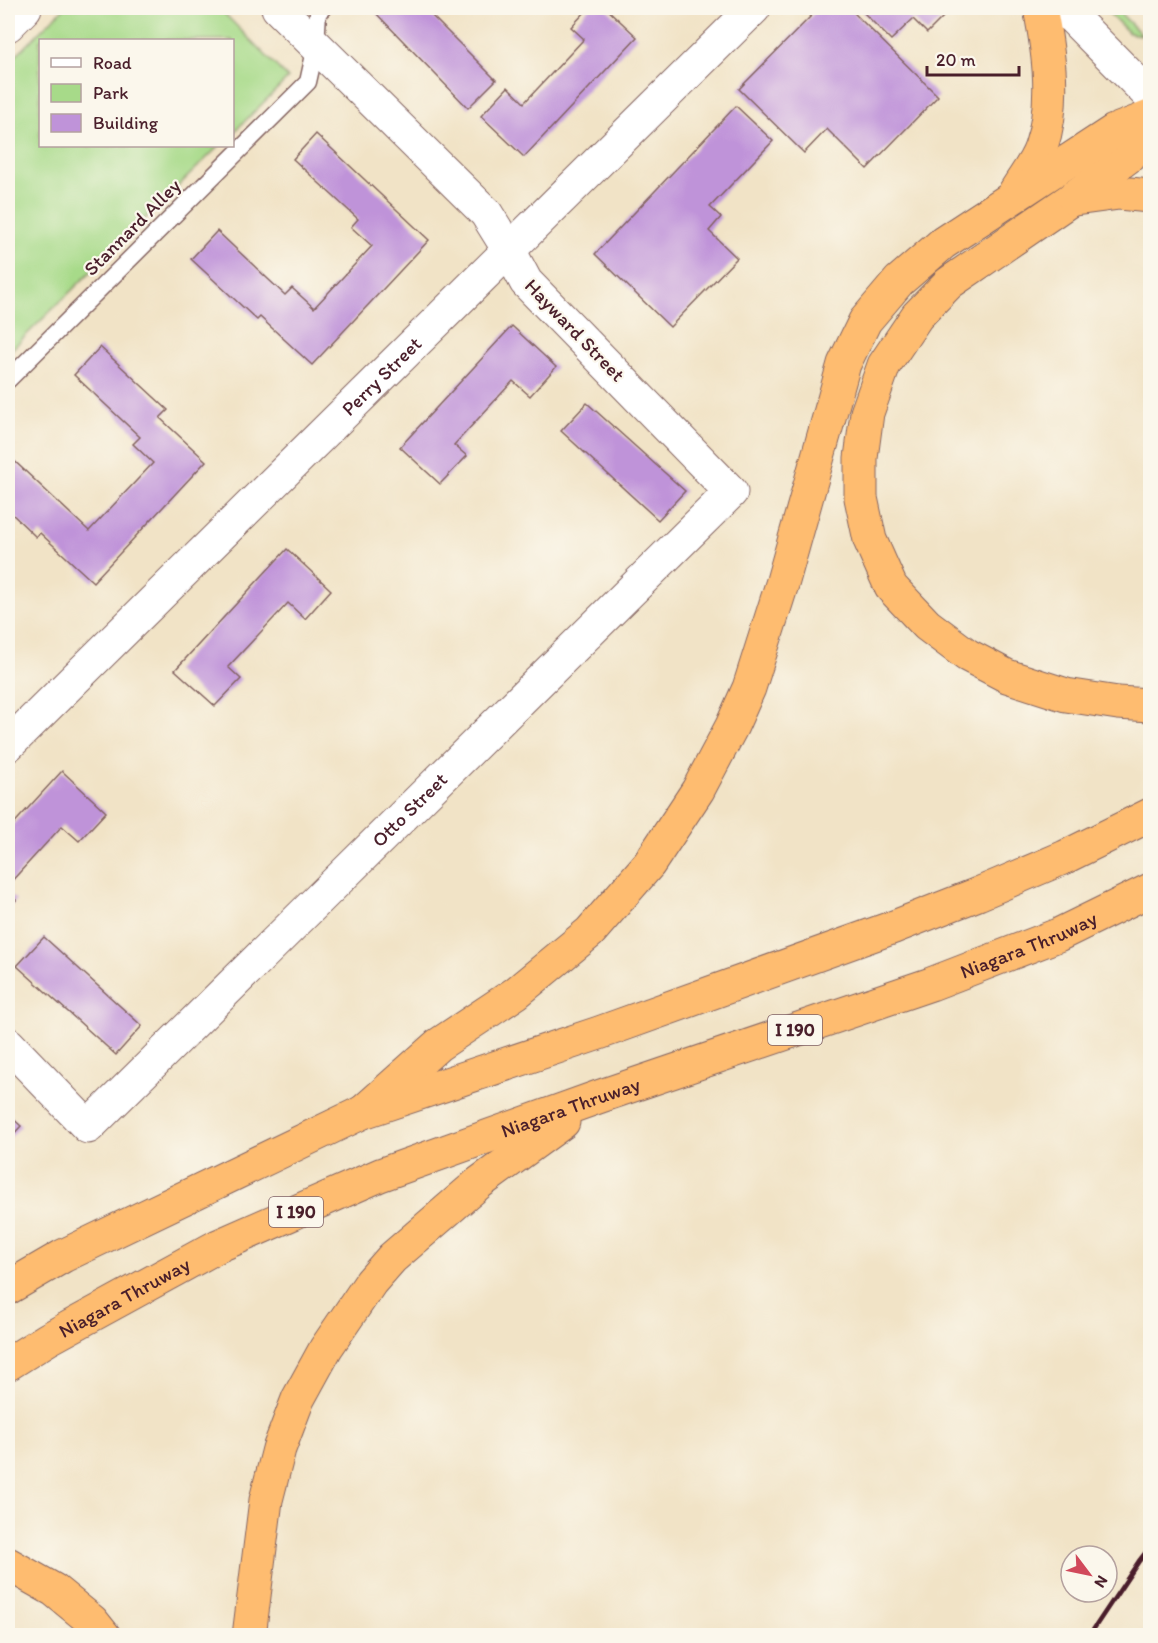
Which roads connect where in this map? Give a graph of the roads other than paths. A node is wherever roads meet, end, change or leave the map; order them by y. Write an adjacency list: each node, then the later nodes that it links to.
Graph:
1 (25, 8): 7 (street)
2 (278, 8): 8 (street, Hayward Street)
3 (323, 8): 8 (lane, Stannard Alley)
4 (754, 8): 15 (street, Perry Street)
5 (1040, 8): 14 (highway)
6 (1063, 8): 9 (street)
7 (8, 25)
8 (316, 46): 15 (street, Hayward Street); 16 (lane, Stannard Alley)
9 (1150, 96)
10 (1150, 117): 14 (highway)
11 (1150, 131): 13 (highway)
12 (1150, 196): 13 (highway)
13 (1070, 200): 18 (highway)
14 (1009, 201): 24 (highway)
15 (509, 250): 17 (street, Hayward Street); 19 (street, Perry Street)
16 (8, 380)
17 (731, 492): 22 (street, Otto Street)
18 (1150, 705)
19 (8, 745)
20 (1150, 815): 24 (highway)
21 (1150, 890): 23 (highway, Niagara Thruway / I 190)
22 (8, 1044)
23 (601, 1096): 26 (highway, Niagara Thruway / I 190); 29 (highway)
24 (363, 1113): 25 (highway)
25 (8, 1288)
26 (8, 1364)
27 (8, 1564): 28 (highway)
28 (104, 1635)
29 (249, 1635)

